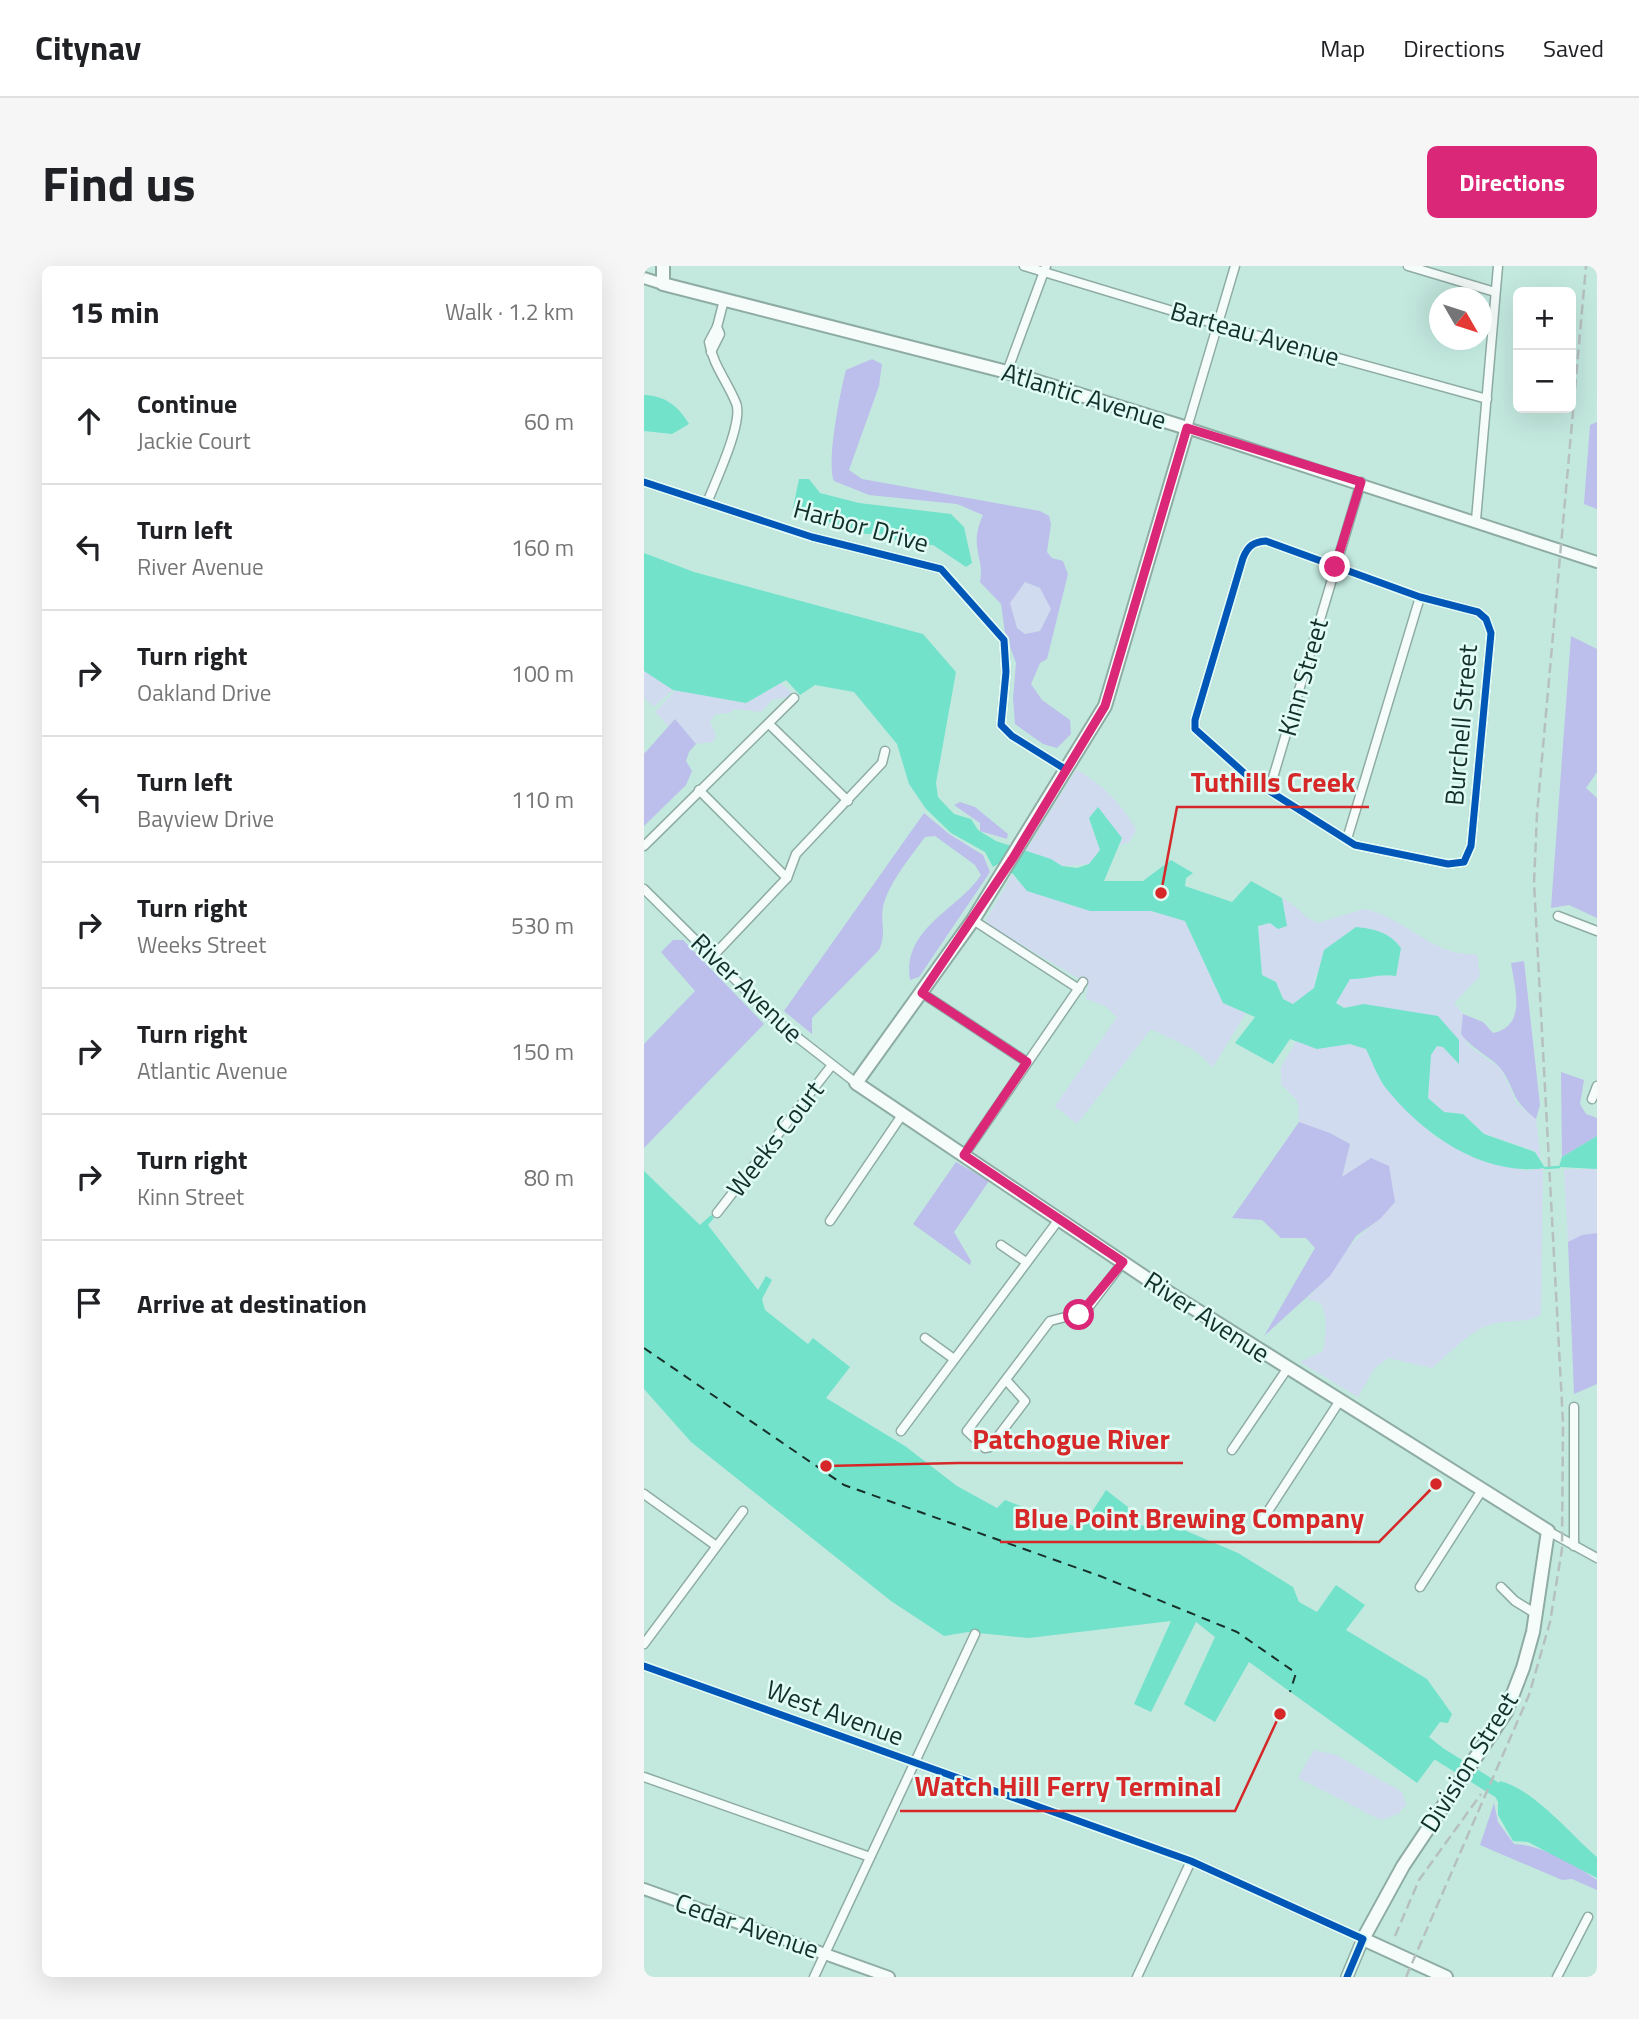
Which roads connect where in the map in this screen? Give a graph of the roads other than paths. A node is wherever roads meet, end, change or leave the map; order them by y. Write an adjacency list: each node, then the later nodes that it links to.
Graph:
1 (663, 266): 8 (main road)
2 (1024, 266): 6 (street, Barteau Avenue)
3 (1234, 266): 11 (street)
4 (1408, 266): 9 (street)
5 (1498, 266): 9 (street)
6 (1045, 269): 11 (street, Barteau Avenue); 12 (street)
7 (644, 278): 8 (street, Atlantic Avenue)
8 (663, 284): 10 (main road, Atlantic Avenue)
9 (1495, 292): 13 (street)
10 (724, 300): 12 (main road, Atlantic Avenue); 17 (street)
11 (1219, 325): 13 (street, Barteau Avenue); 14 (street)
12 (1007, 372): 14 (main road, Atlantic Avenue)
13 (1487, 399): 18 (street)
14 (1187, 428): 16 (street, Atlantic Avenue); 25 (main road)
15 (644, 482): 17 (street, Harbor Drive)
16 (1361, 482): 18 (street, Atlantic Avenue); 20 (street, Kinn Street)
17 (707, 503): 25 (street, Harbor Drive)
18 (1476, 520): 19 (street, Atlantic Avenue)
19 (1597, 562)
20 (1335, 567): 21 (street); 27 (street, Kinn Street); 27 (street)
21 (1420, 597): 29 (street); 29 (street, Burchell Street)
22 (794, 698): 23 (street)
23 (769, 724): 26 (street); 28 (street)
24 (885, 751): 28 (street)
25 (1065, 769): 34 (main road)
26 (699, 790): 30 (street); 31 (street)
27 (1269, 791): 29 (street)
28 (848, 801): 31 (street)
29 (1347, 839)
30 (644, 846)
31 (787, 878): 36 (street)
32 (644, 889): 36 (street, River Avenue)
33 (1558, 915): 35 (street)
34 (973, 920): 37 (main road); 38 (street)
35 (1597, 932)
36 (713, 956): 39 (street, River Avenue)
37 (922, 993): 38 (street); 40 (main road)
38 (1027, 1062): 44 (street)
39 (832, 1065): 40 (street, River Avenue); 45 (street, Weeks Court)
40 (856, 1083): 43 (main road, River Avenue)
41 (1597, 1086): 42 (street)
42 (1592, 1099)
43 (902, 1115): 44 (main road, River Avenue); 47 (street)
44 (964, 1155): 46 (main road, River Avenue)
45 (717, 1213)
46 (1060, 1218): 49 (street); 50 (main road, River Avenue)
47 (830, 1221)
48 (1001, 1245): 49 (street)
49 (1026, 1262): 52 (street)
50 (1123, 1262): 53 (main road, River Avenue); 54 (street)
51 (925, 1338): 52 (street)
52 (954, 1359): 57 (street)
53 (1287, 1369): 55 (main road, River Avenue); 58 (street)
54 (1006, 1380): 54 (street)
55 (1339, 1402): 59 (main road, River Avenue); 62 (street)
56 (1574, 1407): 65 (street)
57 (901, 1431)
58 (1232, 1450)
59 (1482, 1490): 63 (main road, River Avenue); 67 (street)
60 (644, 1494): 64 (street)
61 (743, 1511): 64 (street)
62 (1261, 1522)
63 (1548, 1531): 65 (street, River Avenue); 69 (main road, Division Street)
64 (715, 1545): 71 (street)
65 (1574, 1546): 66 (street, River Avenue)
66 (1597, 1558)
67 (1420, 1587)
68 (1501, 1587): 69 (street)
69 (1536, 1614): 79 (main road, Division Street)
70 (975, 1634): 73 (street)
71 (644, 1644)
72 (644, 1666): 73 (street, West Avenue)
73 (914, 1764): 75 (street); 76 (street, West Avenue)
74 (644, 1777): 75 (street)
75 (870, 1857): 80 (street)
76 (1191, 1861): 79 (street, West Avenue); 84 (street)
77 (644, 1889): 80 (street, Cedar Avenue)
78 (1588, 1917): 81 (street)
79 (1363, 1940): 85 (street, Division Street); 86 (main road, West Avenue)
80 (825, 1953): 82 (street); 83 (street, Cedar Avenue)
81 (1561, 1976)
82 (814, 1977)
83 (889, 1977)
84 (1137, 1977)
85 (1347, 1977)
86 (1446, 1977)

